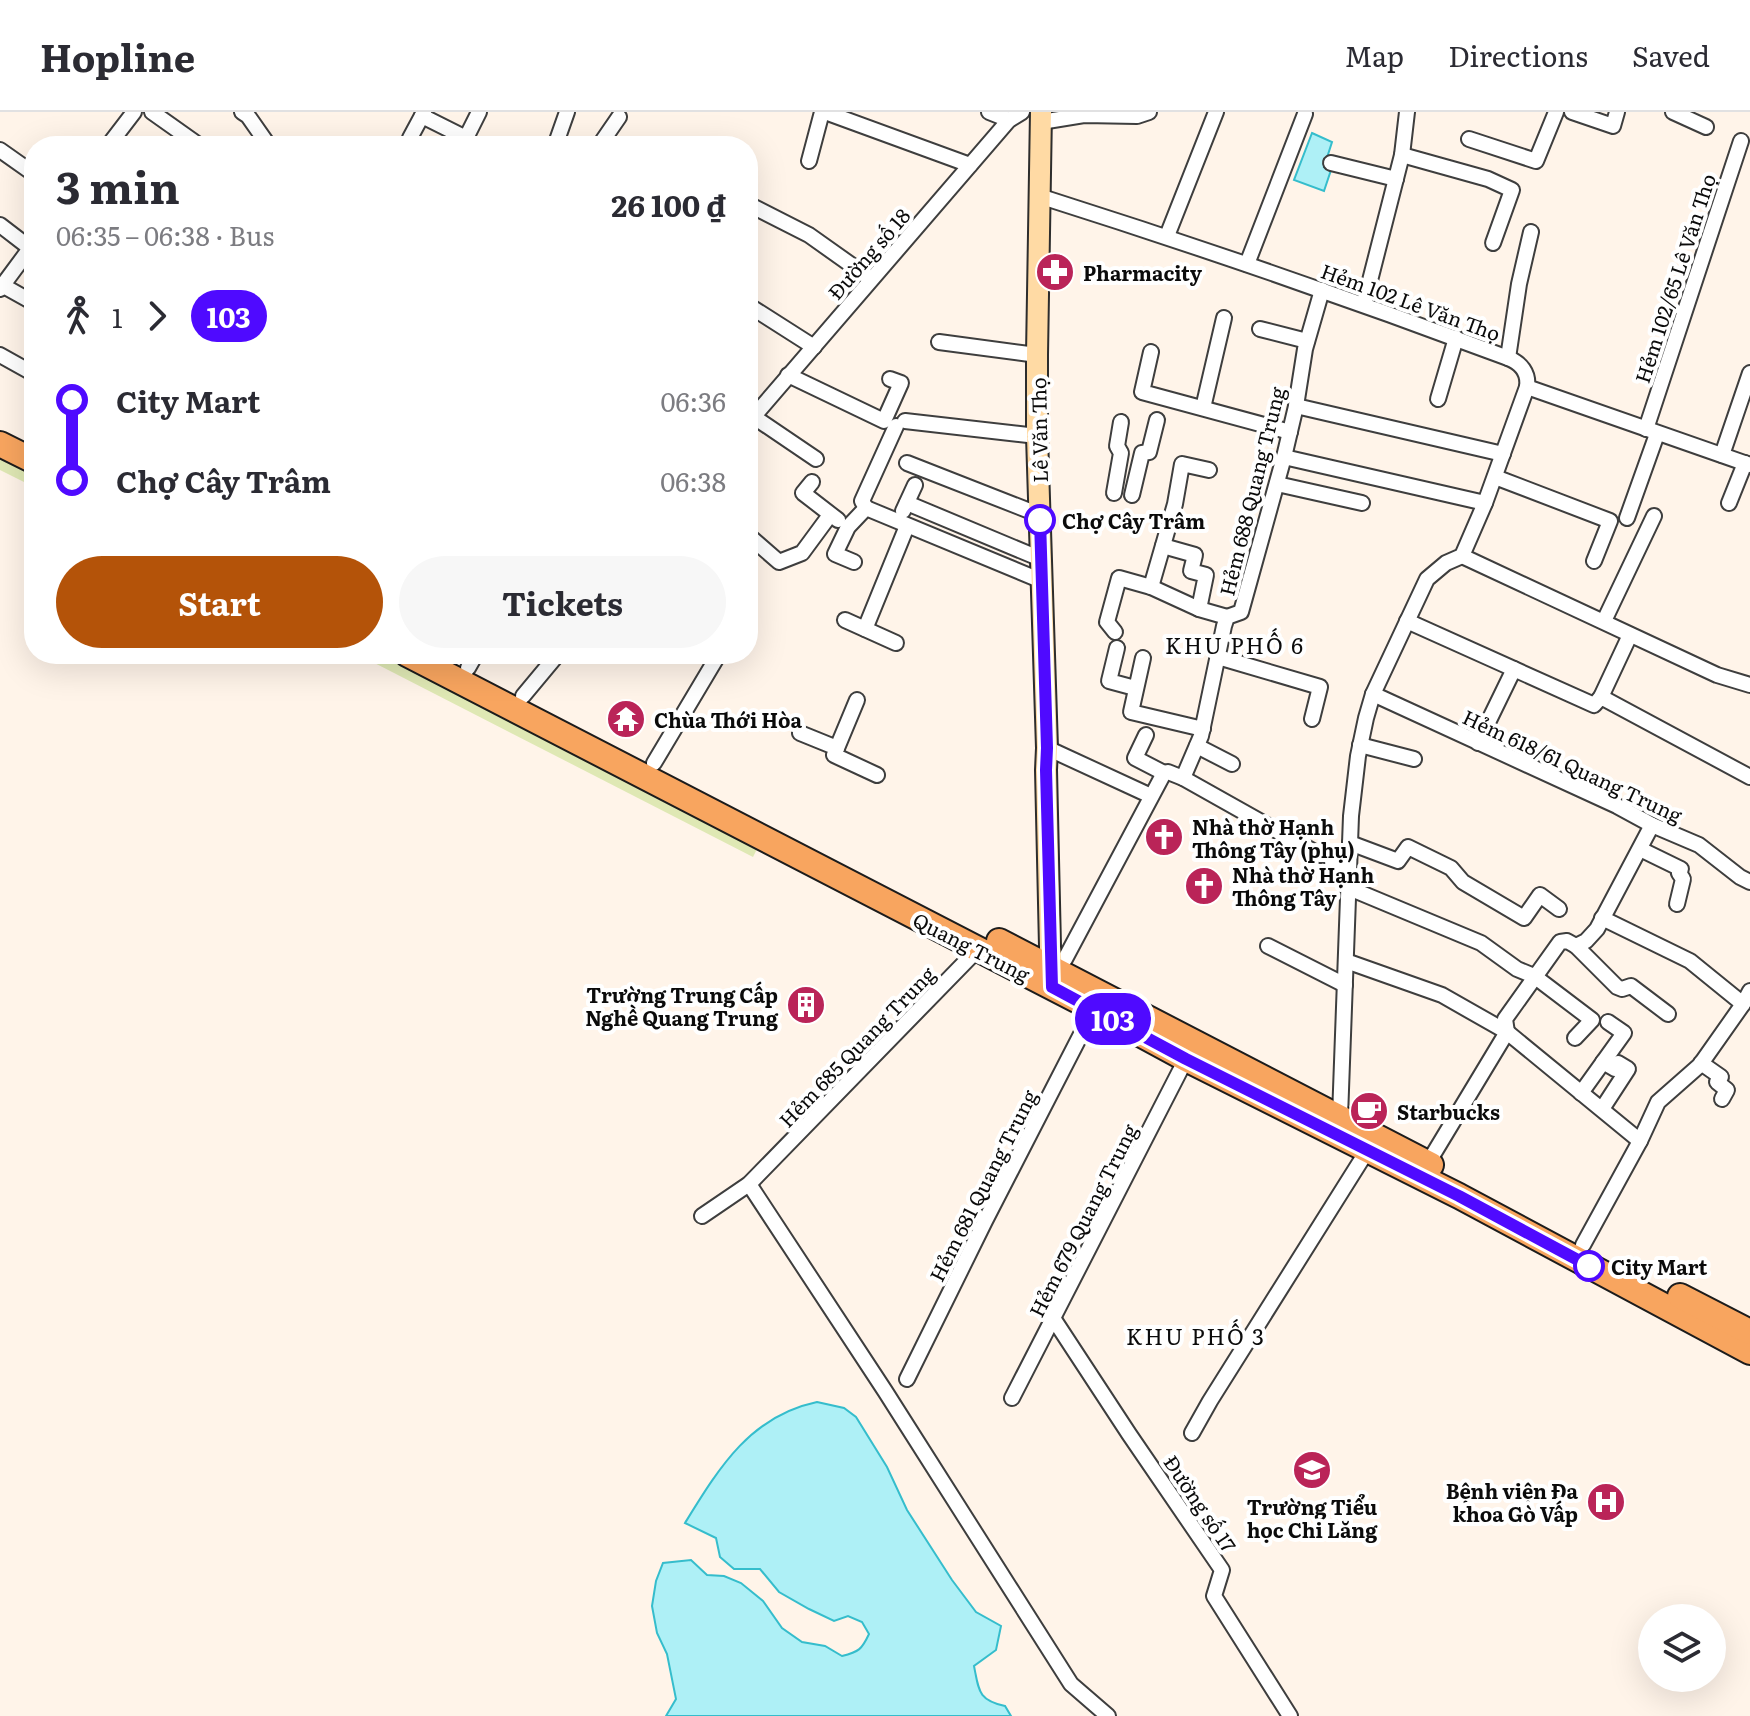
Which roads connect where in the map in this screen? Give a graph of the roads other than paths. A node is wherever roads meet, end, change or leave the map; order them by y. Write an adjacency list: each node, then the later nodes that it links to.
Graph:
1 (134, 112): 21 (street)
2 (152, 112): 22 (street)
3 (242, 112): 23 (street)
4 (479, 112): 26 (street)
5 (567, 112): 27 (street)
6 (823, 112): 33 (street); 35 (street)
7 (989, 112): 17 (street)
8 (1149, 112): 19 (street)
9 (1216, 112): 42 (street)
10 (1407, 112): 32 (street)
11 (1556, 112): 29 (street)
12 (1617, 112): 14 (street)
13 (1673, 112): 20 (street)
14 (1580, 113)
15 (423, 114): 24 (street); 25 (street)
16 (1305, 114): 46 (street)
17 (1015, 116): 35 (street, Đường số 18)
18 (619, 117): 28 (street)
19 (1041, 117): 38 (main road, Lê Văn Thọ)
20 (1706, 127)
21 (116, 136)
22 (186, 136)
23 (262, 136)
24 (411, 136)
25 (455, 136)
26 (467, 136)
27 (559, 136)
28 (606, 136)
29 (1469, 139)
30 (1741, 141): 77 (street, Hẻm 102/65 Lê Văn Thọ)
31 (0, 150): 36 (street)
32 (1402, 155): 37 (street); 44 (street)
33 (809, 161)
34 (1331, 163): 37 (street)
35 (970, 165): 47 (street, Đường số 18)
36 (24, 167)
37 (1396, 179): 51 (street)
38 (1039, 196): 42 (street, Hẻm 102 Lê Văn Thọ); 61 (main road, Lê Văn Thọ)
39 (758, 209): 47 (street)
40 (0, 225): 43 (street)
41 (1531, 232): 62 (street)
42 (1167, 236): 46 (street, Hẻm 102 Lê Văn Thọ)
43 (24, 241)
44 (1493, 243)
45 (24, 257): 48 (street)
46 (1247, 264): 49 (street, Hẻm 102 Lê Văn Thọ)
47 (871, 279): 58 (street, Đường số 18)
48 (1, 287): 50 (street)
49 (1322, 290): 51 (street, Hẻm 102 Lê Văn Thọ); 56 (street, Hẻm 688 Quang Trung)
50 (24, 298)
51 (1364, 304): 55 (street, Hẻm 102 Lê Văn Thọ)
52 (758, 311): 58 (street)
53 (1224, 318): 70 (street)
54 (1260, 329): 56 (street)
55 (1456, 338): 62 (street, Hẻm 102 Lê Văn Thọ); 68 (street)
56 (1307, 341): 69 (street, Hẻm 688 Quang Trung)
57 (939, 342): 61 (street)
58 (814, 347): 65 (street, Đường số 18)
59 (1151, 352): 70 (street)
60 (0, 355): 63 (street)
61 (1037, 355): 79 (main road, Lê Văn Thọ)
62 (1508, 358): 67 (street, Hẻm 102 Lê Văn Thọ)
63 (24, 368)
64 (1750, 373): 83 (street)
65 (788, 375): 71 (street, Đường số 18); 74 (street)
66 (890, 379): 74 (street)
67 (1527, 387): 77 (street); 82 (street)
68 (1438, 399)
69 (1296, 406): 78 (street, Hẻm 688 Quang Trung); 82 (street)
70 (1203, 408): 78 (street)
71 (758, 411)
72 (1157, 420): 95 (street)
73 (1121, 422): 94 (street)
74 (895, 423): 79 (street); 100 (street)
75 (758, 424): 86 (street)
76 (0, 425): 80 (main road)
77 (1652, 431): 83 (street); 104 (street, Hẻm 102/65 Lê Văn Thọ)
78 (1290, 432): 85 (street, Hẻm 688 Quang Trung)
79 (1037, 436): 102 (main road, Lê Văn Thọ)
80 (24, 438)
81 (0, 444): 84 (main road)
82 (1503, 454): 90 (street)
83 (1722, 455): 88 (street)
84 (24, 456)
85 (1284, 457): 92 (street, Hẻm 688 Quang Trung); 98 (street)
86 (816, 459)
87 (907, 463): 102 (street)
88 (1747, 464): 99 (street)
89 (1209, 470): 108 (street)
90 (1495, 477): 98 (street); 111 (street)
91 (812, 482): 101 (street)
92 (1277, 484): 97 (street); 116 (street, Hẻm 688 Quang Trung)
93 (915, 485): 96 (street)
94 (1114, 493)
95 (1132, 495)
96 (907, 503): 105 (street); 110 (street)
97 (1362, 503)
98 (1485, 503): 109 (street)
99 (1729, 503)
100 (866, 508): 105 (street); 106 (street)
101 (830, 515): 106 (street); 107 (street)
102 (1040, 515): 110 (main road, Lê Văn Thọ)
103 (1654, 516): 119 (street)
104 (1627, 518)
105 (903, 524): 113 (street); 120 (street)
106 (848, 527): 112 (street)
107 (758, 544)
108 (1163, 546): 114 (street); 115 (street)
109 (1462, 556): 118 (street); 119 (street)
110 (1041, 559): 113 (main road, Lê Văn Thọ)
111 (1594, 561)
112 (854, 562)
113 (1042, 581): 146 (main road, Lê Văn Thọ)
114 (1151, 587): 115 (street); 121 (street)
115 (1199, 609): 116 (street)
116 (1227, 617): 125 (street, Hẻm 688 Quang Trung)
117 (845, 620): 120 (street)
118 (1407, 621): 131 (street); 134 (street)
119 (1604, 621): 122 (street)
120 (865, 629): 123 (street)
121 (1115, 632)
122 (1630, 635): 132 (street); 135 (street)
123 (896, 643)
124 (1117, 648): 133 (street)
125 (1218, 657): 138 (street); 139 (street, Hẻm 688 Quang Trung)
126 (1143, 658): 133 (street)
127 (430, 664): 137 (main road, Quang Trung)
128 (475, 664): 137 (main road, Quang Trung)
129 (550, 664): 137 (street)
130 (713, 664): 148 (street)
131 (1514, 669): 135 (street); 142 (street)
132 (1750, 685)
133 (1135, 688): 139 (street)
134 (1373, 694): 142 (street, Hẻm 618/61 Quang Trung); 143 (street)
135 (1601, 697): 152 (street)
136 (857, 700): 145 (street)
137 (518, 703): 148 (main road, Quang Trung); 156 (main road, Quang Trung)
138 (1312, 719)
139 (1203, 729): 144 (street, Hẻm 688 Quang Trung)
140 (800, 733): 145 (street)
141 (1146, 735): 150 (street)
142 (1478, 743): 155 (street, Hẻm 618/61 Quang Trung)
143 (1360, 745): 147 (street); 157 (street)
144 (1197, 746): 149 (street); 153 (street, Hẻm 688 Quang Trung)
145 (837, 748): 151 (street)
146 (1047, 748): 154 (street); 170 (main road, Lê Văn Thọ)
147 (1414, 759)
148 (654, 763): 156 (main road, Quang Trung)
149 (1232, 764)
150 (1164, 773): 153 (street); 154 (street)
151 (877, 775)
152 (1750, 777)
153 (1183, 778): 159 (street)
154 (1151, 796): 170 (street)
155 (1652, 825): 158 (street); 160 (street, Hẻm 618/61 Quang Trung)
156 (781, 838): 167 (main road, Quang Trung); 170 (main road, Quang Trung)
157 (1350, 843): 159 (street); 163 (street)
158 (1640, 849): 162 (street); 164 (street)
159 (1349, 872): 161 (street)
160 (1750, 882)
161 (1349, 888): 168 (street); 169 (street)
162 (1677, 904)
163 (1559, 909)
164 (1602, 918): 166 (street); 172 (street)
165 (1268, 946): 171 (street)
166 (1576, 946): 169 (street); 174 (street)
167 (978, 949): 170 (main road, Quang Trung); 188 (street, Hẻm 685 Quang Trung)
168 (1346, 961): 171 (street); 176 (street)
169 (1534, 976): 176 (street); 177 (street)
170 (1052, 978): 173 (main road, Quang Trung); 184 (main road, Quang Trung)
171 (1345, 985): 184 (street)
172 (1747, 997): 180 (street)
173 (1094, 1009): 178 (main road, Quang Trung); 195 (street, Hẻm 681 Quang Trung)
174 (1668, 1014)
175 (1608, 1022): 179 (street)
176 (1507, 1032): 181 (street); 187 (street)
177 (1575, 1038)
178 (1186, 1059): 186 (main road, Quang Trung); 192 (street, Hẻm 679 Quang Trung)
179 (1603, 1062): 181 (street); 183 (street)
180 (1701, 1063): 182 (street); 185 (street)
181 (1581, 1093): 183 (street)
182 (1722, 1099)
183 (1602, 1109): 185 (street)
184 (1340, 1117): 187 (main road, Quang Trung)
185 (1640, 1141): 191 (street)
186 (1367, 1151): 189 (main road, Quang Trung); 197 (street)
187 (1428, 1163): 189 (main road, Quang Trung)
188 (749, 1184): 190 (street, Hẻm 685 Quang Trung); 198 (street)
189 (1462, 1190): 191 (main road, Quang Trung); 194 (main road, Quang Trung)
190 (702, 1216)
191 (1583, 1245): 193 (main road, Quang Trung)
192 (1053, 1318): 196 (street, Hẻm 679 Quang Trung); 199 (street, Đường số 17)
193 (1750, 1332)
194 (1750, 1352)
195 (907, 1379)
196 (1012, 1398)
197 (1192, 1433)
198 (1108, 1716)
199 (1290, 1716)

